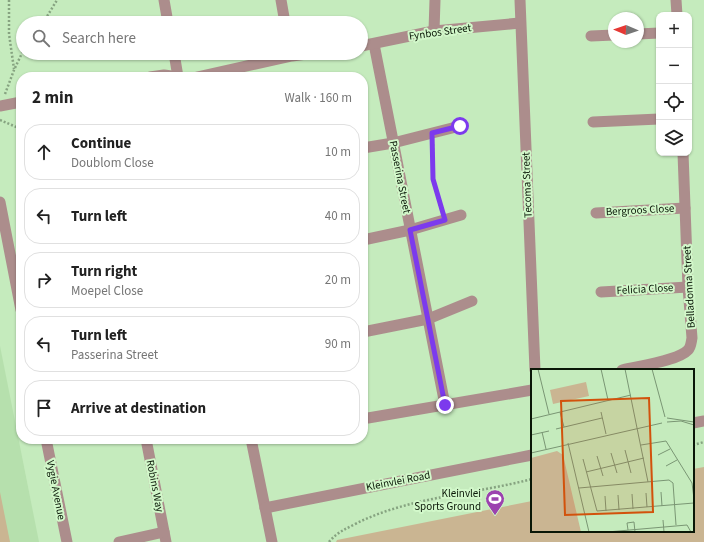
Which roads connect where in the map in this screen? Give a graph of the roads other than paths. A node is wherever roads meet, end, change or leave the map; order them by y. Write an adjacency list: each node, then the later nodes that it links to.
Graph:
1 (164, 0): 7 (street)
2 (281, 0): 8 (street)
3 (435, 0): 10 (street)
4 (520, 0): 9 (street, Tecoma Street)
5 (676, 0): 6 (street)
6 (677, 12)
7 (167, 16)
8 (284, 16)
9 (520, 23): 10 (street, Fynbos Street); 42 (street, Tecoma Street)
10 (434, 31): 15 (street, Fynbos Street)
11 (656, 33): 12 (street)
12 (644, 34)
13 (608, 35): 14 (street)
14 (591, 36)
15 (374, 44): 16 (street, Fynbos Street); 26 (street, Passerina Street)
16 (368, 45)
17 (175, 60): 19 (street)
18 (270, 60): 20 (street)
19 (178, 72)
20 (219, 72)
21 (16, 103): 22 (street)
22 (0, 106)
23 (656, 119): 24 (street)
24 (593, 122)
25 (460, 126): 26 (street)
26 (393, 142): 27 (street); 33 (street, Passerina Street)
27 (368, 147)
28 (683, 156): 30 (street, Belladonna Street)
29 (0, 202): 35 (street)
30 (685, 208): 31 (street, Bergroos Close); 36 (street, Belladonna Street)
31 (596, 212)
32 (461, 215): 33 (street)
33 (410, 230): 34 (street); 40 (street, Passerina Street)
34 (368, 239)
35 (5, 251): 37 (street)
36 (688, 287): 38 (street, Felicia Close); 43 (street, Belladonna Street)
37 (16, 292)
38 (601, 292)
39 (472, 301): 40 (street)
40 (428, 319): 41 (street); 45 (street, Passerina Street)
41 (368, 331)
42 (535, 369)
43 (627, 369)
44 (531, 390): 45 (street)
45 (445, 405): 46 (street)
46 (368, 418)
47 (704, 420): 48 (street)
48 (694, 423)
49 (47, 444): 55 (street, Vygie Avenue)
50 (147, 444): 54 (street, Robins Way)
51 (252, 444): 53 (street)
52 (531, 455): 53 (street, Kleinvlei Road)
53 (265, 508): 57 (street)
54 (165, 537): 56 (street, Robins Way)
55 (67, 542)
56 (119, 542)
57 (272, 542)

